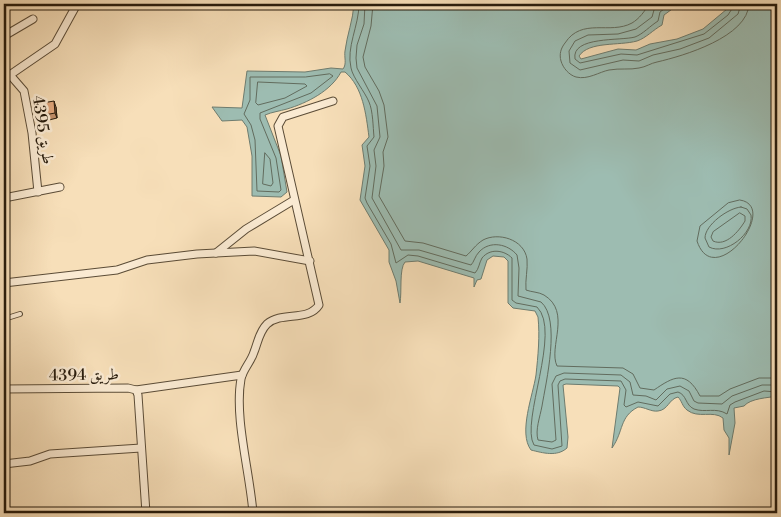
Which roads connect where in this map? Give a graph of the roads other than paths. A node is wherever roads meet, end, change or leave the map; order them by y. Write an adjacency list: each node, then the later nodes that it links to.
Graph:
1 (77, 4): 4 (street)
2 (33, 19): 3 (street)
3 (4, 36)
4 (7, 77): 7 (street, طريق 4395)
5 (332, 101): 9 (street)
6 (60, 187): 7 (street)
7 (38, 192): 8 (street)
8 (4, 198)
9 (294, 200): 10 (street); 11 (street)
10 (216, 253): 11 (street); 12 (street)
11 (310, 261): 15 (street)
12 (4, 283)
13 (20, 314): 14 (lane)
14 (4, 319)
15 (242, 375): 17 (street); 23 (street)
16 (4, 389): 17 (street, طريق 4394)
17 (136, 390): 18 (street, طريق 4394)
18 (141, 448): 19 (street); 22 (street, طريق 4394)
19 (4, 464)
20 (50, 513): 21 (street)
21 (88, 513)
22 (146, 513)
23 (253, 513)

